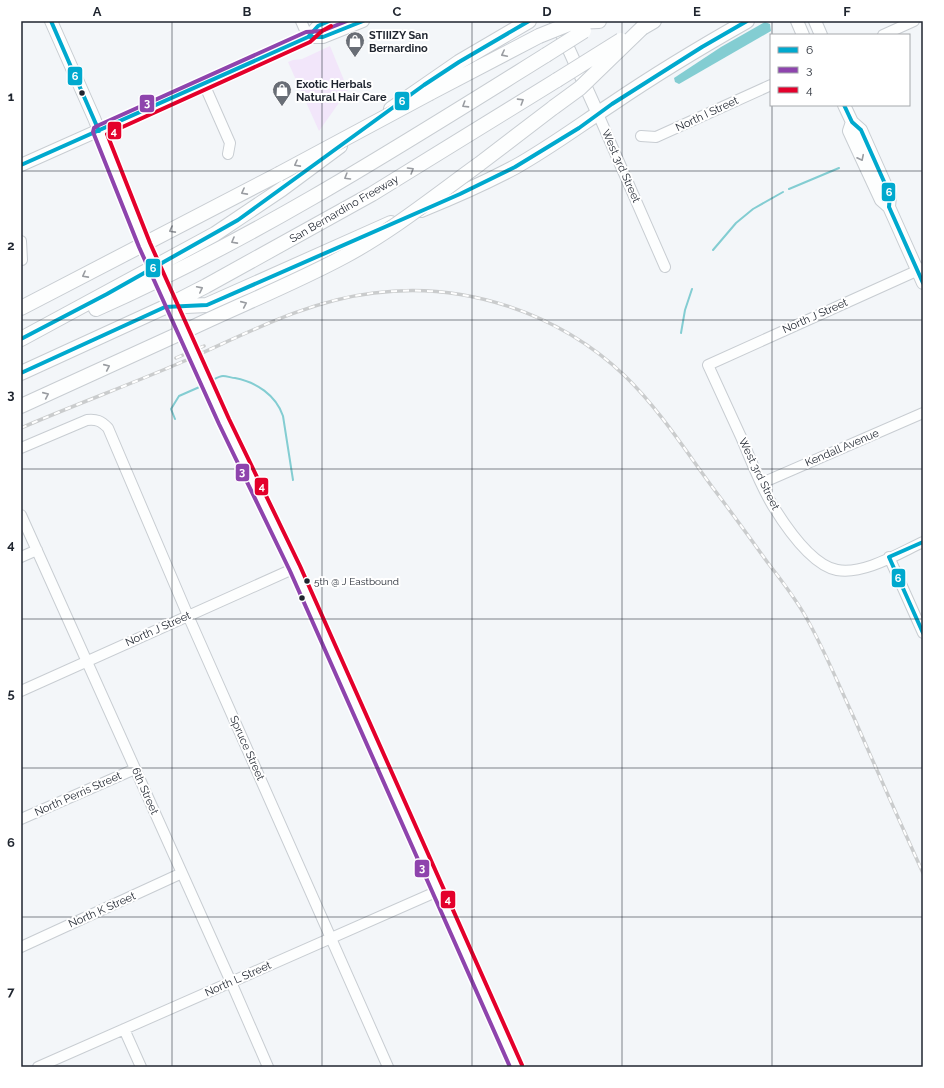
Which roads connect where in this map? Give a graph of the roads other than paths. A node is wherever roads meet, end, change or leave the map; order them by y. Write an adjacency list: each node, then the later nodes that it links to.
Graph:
1 (51, 21): 22 (main road)
2 (301, 21): 17 (street)
3 (329, 21): 17 (main road)
4 (363, 21): 17 (main road)
5 (529, 21): 35 (highway)
6 (556, 21): 21 (main road, West 3rd Street)
7 (599, 21): 13 (highway)
8 (747, 21): 21 (highway)
9 (797, 21): 14 (main road)
10 (816, 21): 15 (main road)
11 (914, 21): 16 (street)
12 (648, 24): 32 (highway, San Bernardino Freeway, one-way to 12, bridge); 34 (highway, one-way to 12, bridge)
13 (579, 26): 27 (highway, one-way to 27, bridge); 36 (highway, one-way to 36, bridge)
14 (803, 34)
15 (821, 34)
16 (885, 34)
17 (308, 37): 18 (main road)
18 (204, 84): 22 (main road); 24 (street)
19 (770, 85): 23 (street, North I Street)
20 (844, 106): 30 (main road)
21 (598, 114): 29 (street, West 3rd Street); 32 (highway)
22 (99, 131): 25 (main road); 27 (main road)
23 (641, 136)
24 (228, 154)
25 (21, 165)
26 (21, 240): 28 (street)
27 (147, 251): 33 (highway, one-way to 33); 34 (main road, bridge)
28 (22, 260)
29 (665, 267)
30 (920, 270): 31 (main road); 37 (street, North J Street)
31 (923, 283)
32 (165, 307): 38 (highway, San Bernardino Freeway)
33 (21, 308)
34 (183, 332): 39 (highway, one-way to 34); 48 (main road, bridge)
35 (21, 339)
36 (21, 343)
37 (708, 365): 42 (street, West 3rd Street)
38 (21, 373)
39 (21, 406)
40 (923, 413): 42 (street, Kendall Avenue)
41 (21, 448): 49 (street, Spruce Street)
42 (762, 483): 47 (street, West 3rd Street)
43 (21, 515): 45 (street, 6th Street)
44 (923, 542): 47 (street)
45 (37, 550): 46 (street); 51 (street, 6th Street)
46 (21, 557)
47 (890, 557): 50 (street)
48 (294, 568): 49 (street, North J Street); 56 (main road)
49 (188, 616): 51 (street, North J Street); 57 (street, Spruce Street)
50 (923, 633)
51 (87, 661): 52 (street, North J Street); 53 (street, 6th Street)
52 (21, 690)
53 (135, 768): 54 (street, North Perris Street); 55 (street, 6th Street)
54 (21, 819)
55 (182, 873): 58 (street, North K Street); 59 (street, 6th Street)
56 (438, 891): 57 (street, North L Street); 65 (main road)
57 (332, 938): 59 (street, North L Street); 64 (street, Spruce Street)
58 (21, 946)
59 (231, 982): 60 (street, North L Street); 63 (street, 6th Street)
60 (124, 1029): 61 (street, North L Street); 62 (street)
61 (38, 1067)
62 (141, 1067)
63 (268, 1067)
64 (388, 1067)
65 (517, 1067)

